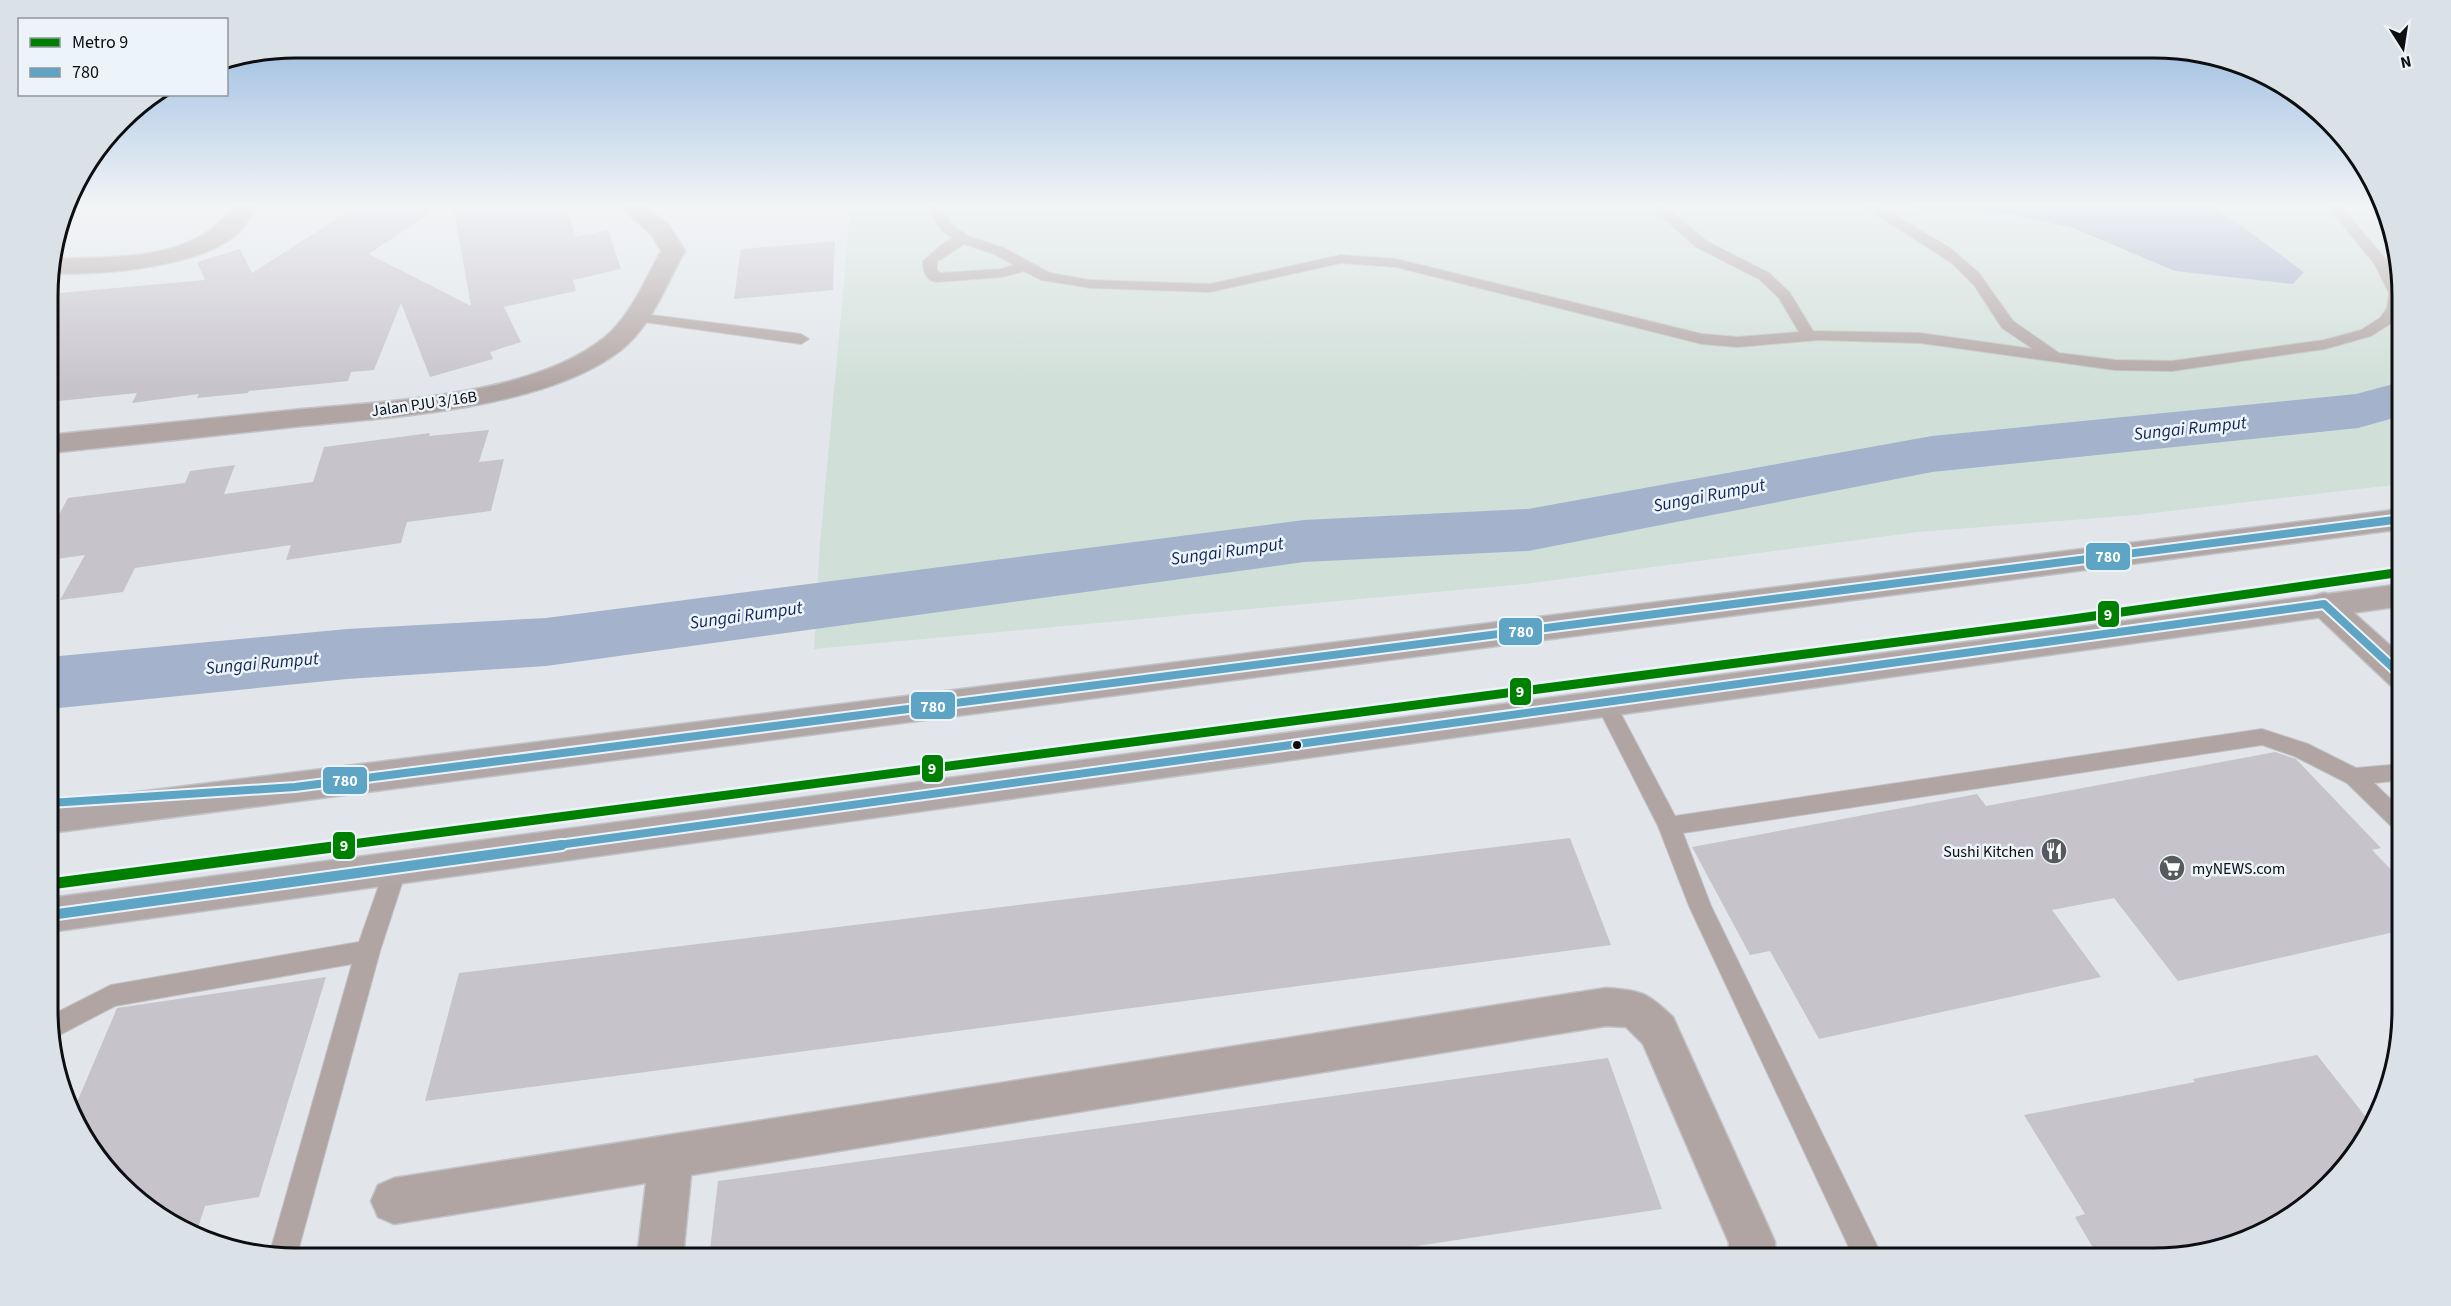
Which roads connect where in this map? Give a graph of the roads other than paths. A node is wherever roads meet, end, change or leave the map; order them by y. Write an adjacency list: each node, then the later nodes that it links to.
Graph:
1 (664, 266): 11 (street, Jalan PJU 3/16B)
2 (930, 266): 3 (lane)
3 (1025, 266): 4 (lane)
4 (1311, 266)
5 (1408, 266): 12 (lane)
6 (1744, 266): 12 (lane)
7 (1962, 266): 14 (lane)
8 (2383, 266): 9 (lane)
9 (2392, 285)
10 (2392, 311): 14 (lane)
11 (635, 317): 13 (lane); 15 (street, Jalan PJU 3/16B)
12 (1808, 335): 14 (lane)
13 (801, 339)
14 (2059, 358)
15 (58, 443)
16 (2392, 520): 24 (main road)
17 (2392, 596): 18 (main road)
18 (2324, 604): 19 (street); 20 (main road)
19 (2392, 663)
20 (1605, 702): 25 (lane); 26 (main road)
21 (2392, 773): 22 (lane)
22 (2354, 777): 23 (lane); 25 (lane)
23 (2392, 813)
24 (58, 817)
25 (1669, 826): 37 (lane)
26 (396, 868): 27 (main road); 30 (lane)
27 (139, 903): 28 (main road); 29 (main road)
28 (58, 914)
29 (58, 930)
30 (368, 951): 31 (lane); 34 (lane)
31 (59, 1024)
32 (671, 1157): 33 (street); 35 (street); 36 (street)
33 (394, 1201)
34 (285, 1247)
35 (661, 1248)
36 (1752, 1248)
37 (1864, 1248)

